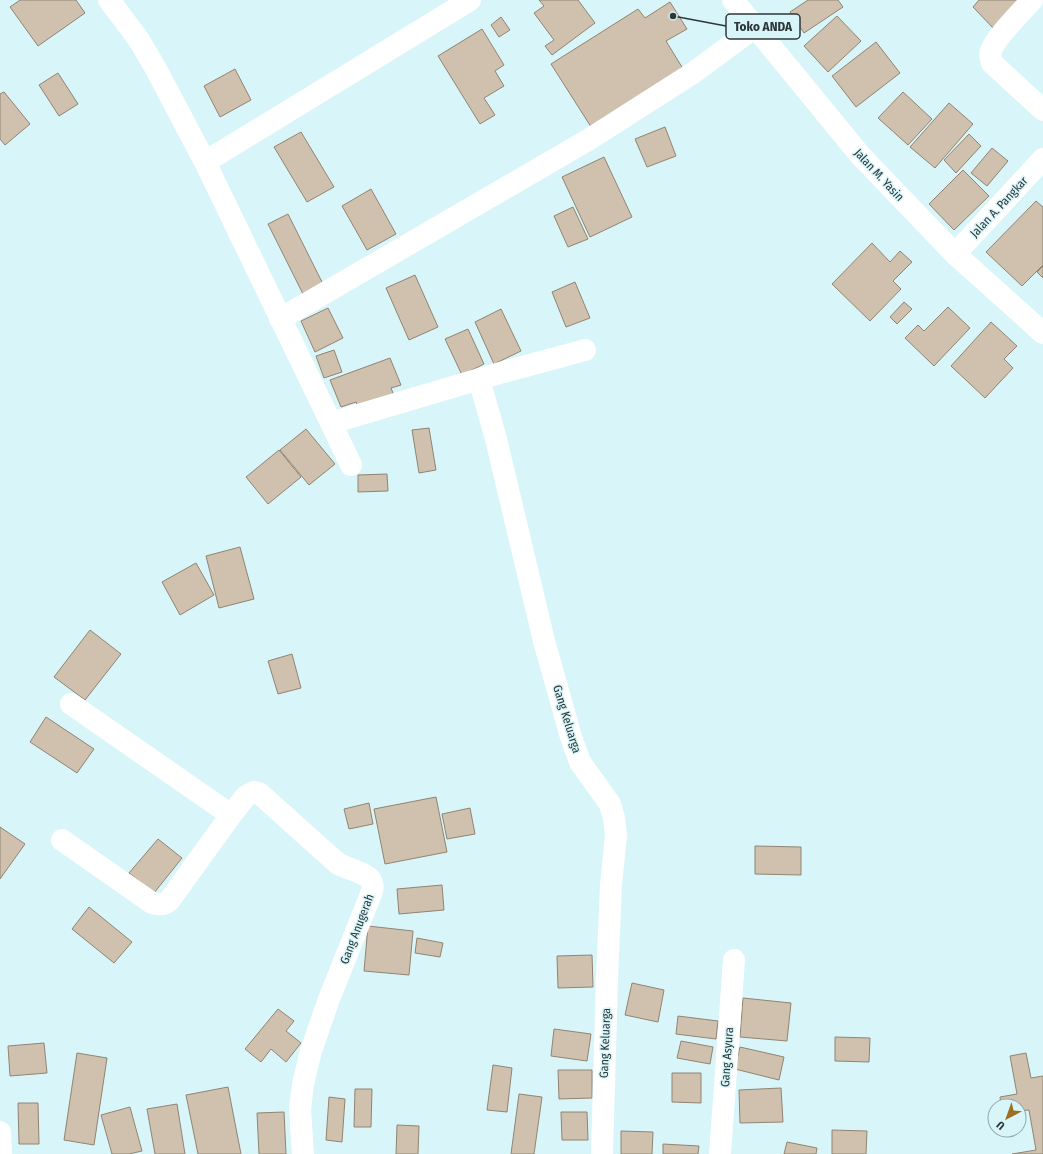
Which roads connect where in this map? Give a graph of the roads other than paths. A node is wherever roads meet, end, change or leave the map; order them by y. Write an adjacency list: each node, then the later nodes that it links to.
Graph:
1 (470, 0): 8 (street)
2 (732, 0): 5 (street, Jalan M. Yasin)
3 (1032, 0): 6 (street)
4 (114, 7): 8 (street)
5 (754, 28): 9 (street, Jalan M. Yasin); 10 (street)
6 (1043, 110)
7 (1043, 159): 9 (street, Jalan A. Pangkar)
8 (205, 162): 10 (street)
9 (955, 254): 11 (street, Jalan M. Yasin)
10 (280, 319): 14 (street)
11 (1043, 332)
12 (585, 350): 13 (street)
13 (479, 379): 14 (street); 23 (street, Gang Keluarga)
14 (331, 423): 15 (street)
15 (351, 466)
16 (71, 704): 17 (street)
17 (230, 815): 18 (street, Gang Anugerah); 22 (street, Gang Anugerah)
18 (62, 840)
19 (734, 960): 24 (street, Gang Asyura)
20 (0, 1132): 21 (street)
21 (1, 1154)
22 (303, 1154)
23 (602, 1154)
24 (720, 1154)

